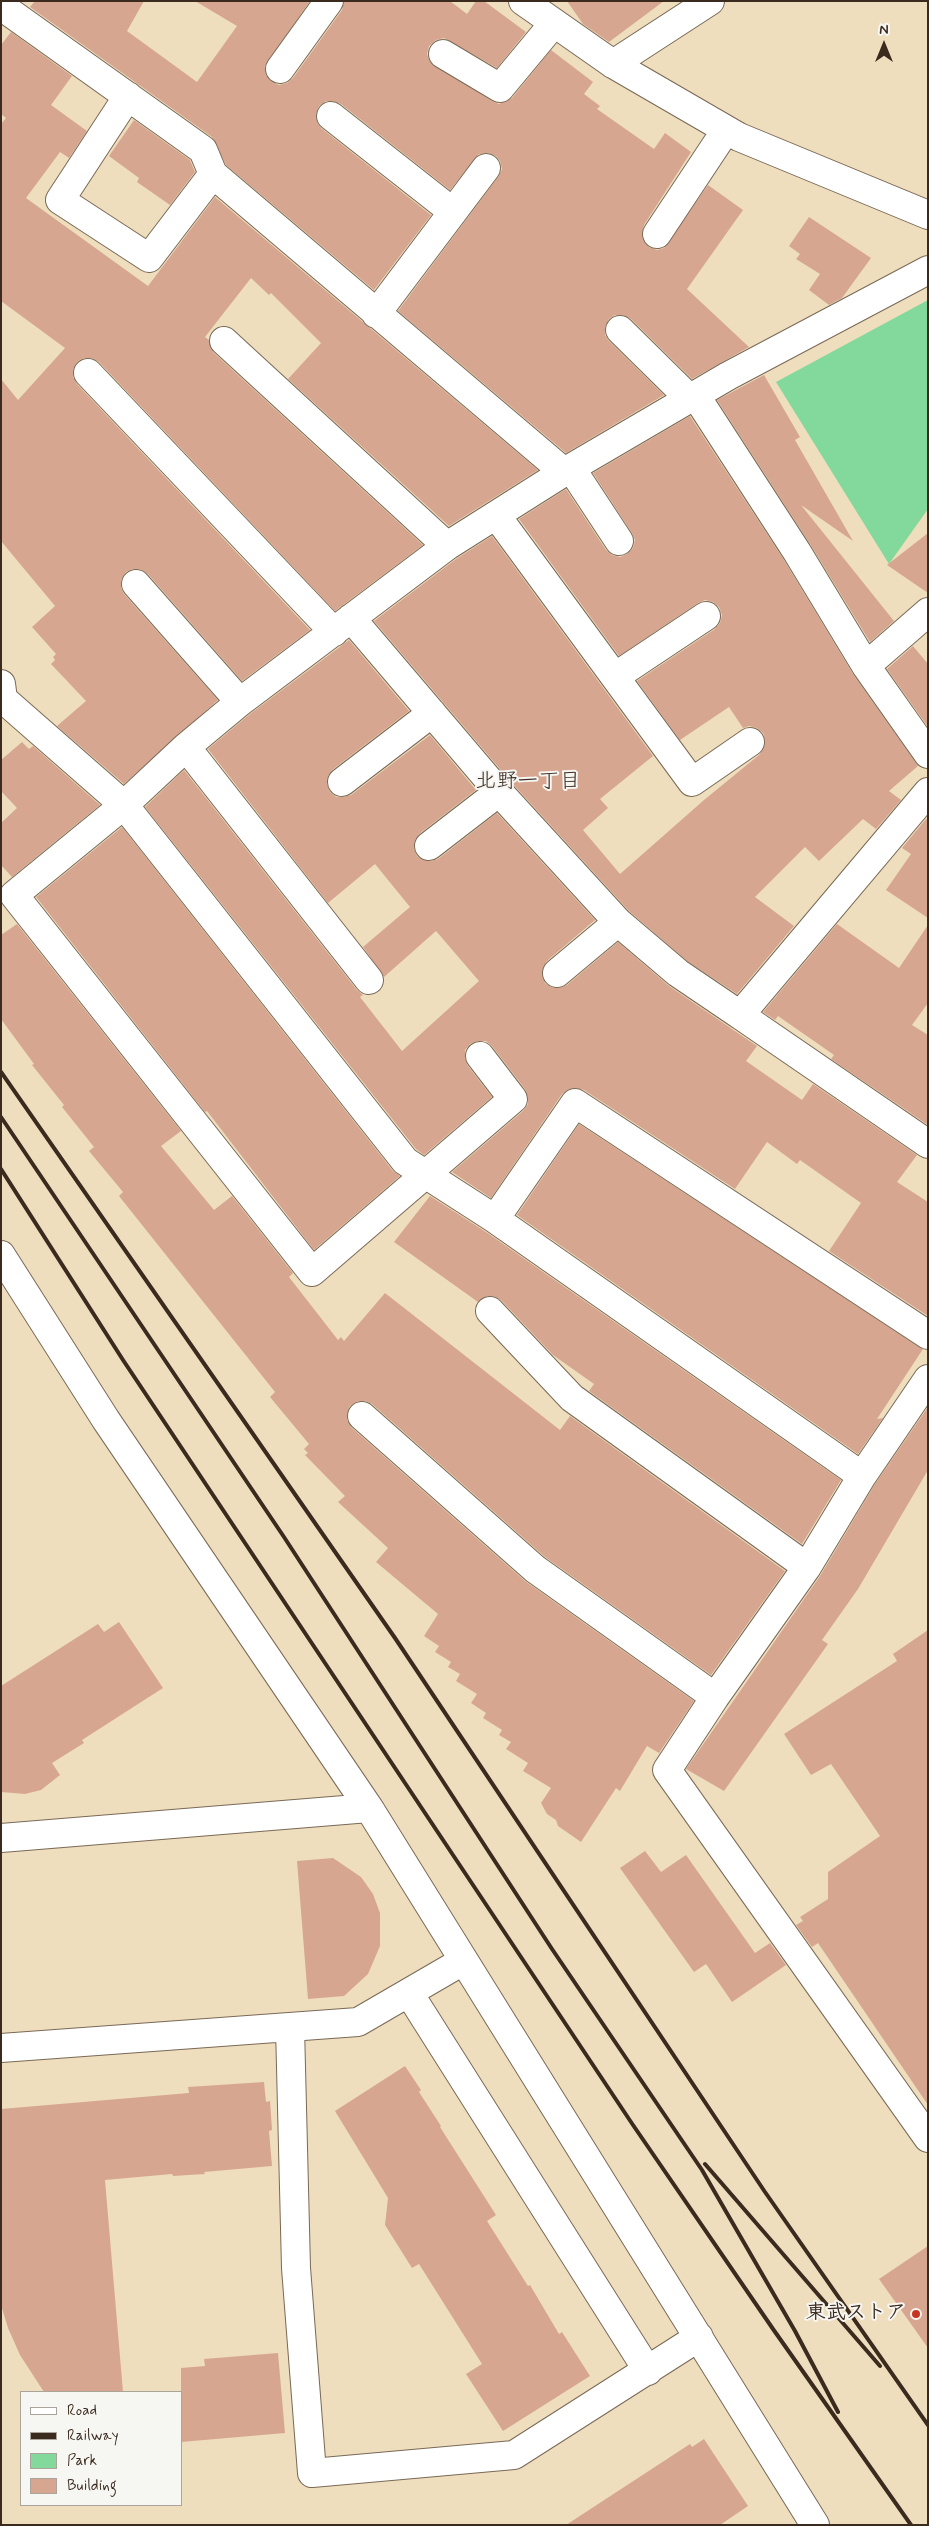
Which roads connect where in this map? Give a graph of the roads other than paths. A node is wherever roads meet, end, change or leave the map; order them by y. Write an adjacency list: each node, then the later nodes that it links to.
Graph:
1 (329, 1): 8 (street)
2 (523, 1): 5 (street)
3 (710, 1): 7 (street)
4 (1, 6): 9 (street)
5 (554, 23): 6 (street); 7 (street)
6 (443, 54)
7 (613, 64): 11 (street)
8 (280, 69)
9 (128, 96): 13 (street); 13 (street)
10 (331, 116): 14 (street)
11 (726, 130): 15 (street); 16 (street)
12 (486, 168): 14 (street)
13 (213, 174): 18 (street)
14 (453, 212): 18 (street)
15 (928, 215)
16 (657, 234)
17 (928, 270): 22 (street)
18 (376, 314): 23 (street)
19 (620, 330): 22 (street)
20 (224, 341): 26 (street)
21 (88, 373): 30 (street)
22 (693, 397): 23 (street); 31 (street)
23 (568, 470): 24 (street); 25 (street)
24 (496, 515): 26 (street); 32 (street)
25 (619, 541)
26 (447, 546): 30 (street)
27 (136, 584): 34 (street)
28 (928, 612): 31 (street)
29 (706, 616): 32 (street)
30 (342, 625): 34 (street); 35 (street)
31 (866, 666): 38 (street)
32 (616, 676): 36 (street)
33 (1, 684): 42 (street)
34 (240, 702): 37 (street)
35 (432, 713): 39 (street); 40 (street)
36 (750, 742)
37 (186, 747): 42 (street); 47 (street)
38 (928, 754)
39 (342, 782)
40 (499, 792): 43 (street); 45 (street)
41 (928, 792): 48 (street)
42 (124, 805): 44 (street); 51 (street)
43 (429, 846)
44 (7, 899): 51 (street)
45 (618, 922): 46 (street); 48 (street)
46 (557, 973)
47 (369, 980)
48 (740, 1015): 50 (street)
49 (480, 1056): 51 (street)
50 (928, 1144)
51 (427, 1174): 52 (street)
52 (495, 1219): 55 (street); 58 (street)
53 (1, 1255): 61 (street)
54 (490, 1311): 59 (street)
55 (928, 1335)
56 (927, 1380): 58 (street)
57 (362, 1416): 60 (street)
58 (862, 1476): 59 (street)
59 (807, 1567): 60 (street)
60 (715, 1696): 67 (street)
61 (369, 1808): 62 (street); 63 (street)
62 (1, 1838)
63 (463, 1961): 64 (street); 68 (street)
64 (409, 1993): 65 (street); 69 (street)
65 (290, 2026): 66 (street); 69 (street)
66 (1, 2048)
67 (928, 2138)
68 (699, 2338): 69 (street); 70 (street)
69 (648, 2371)
70 (815, 2525)

